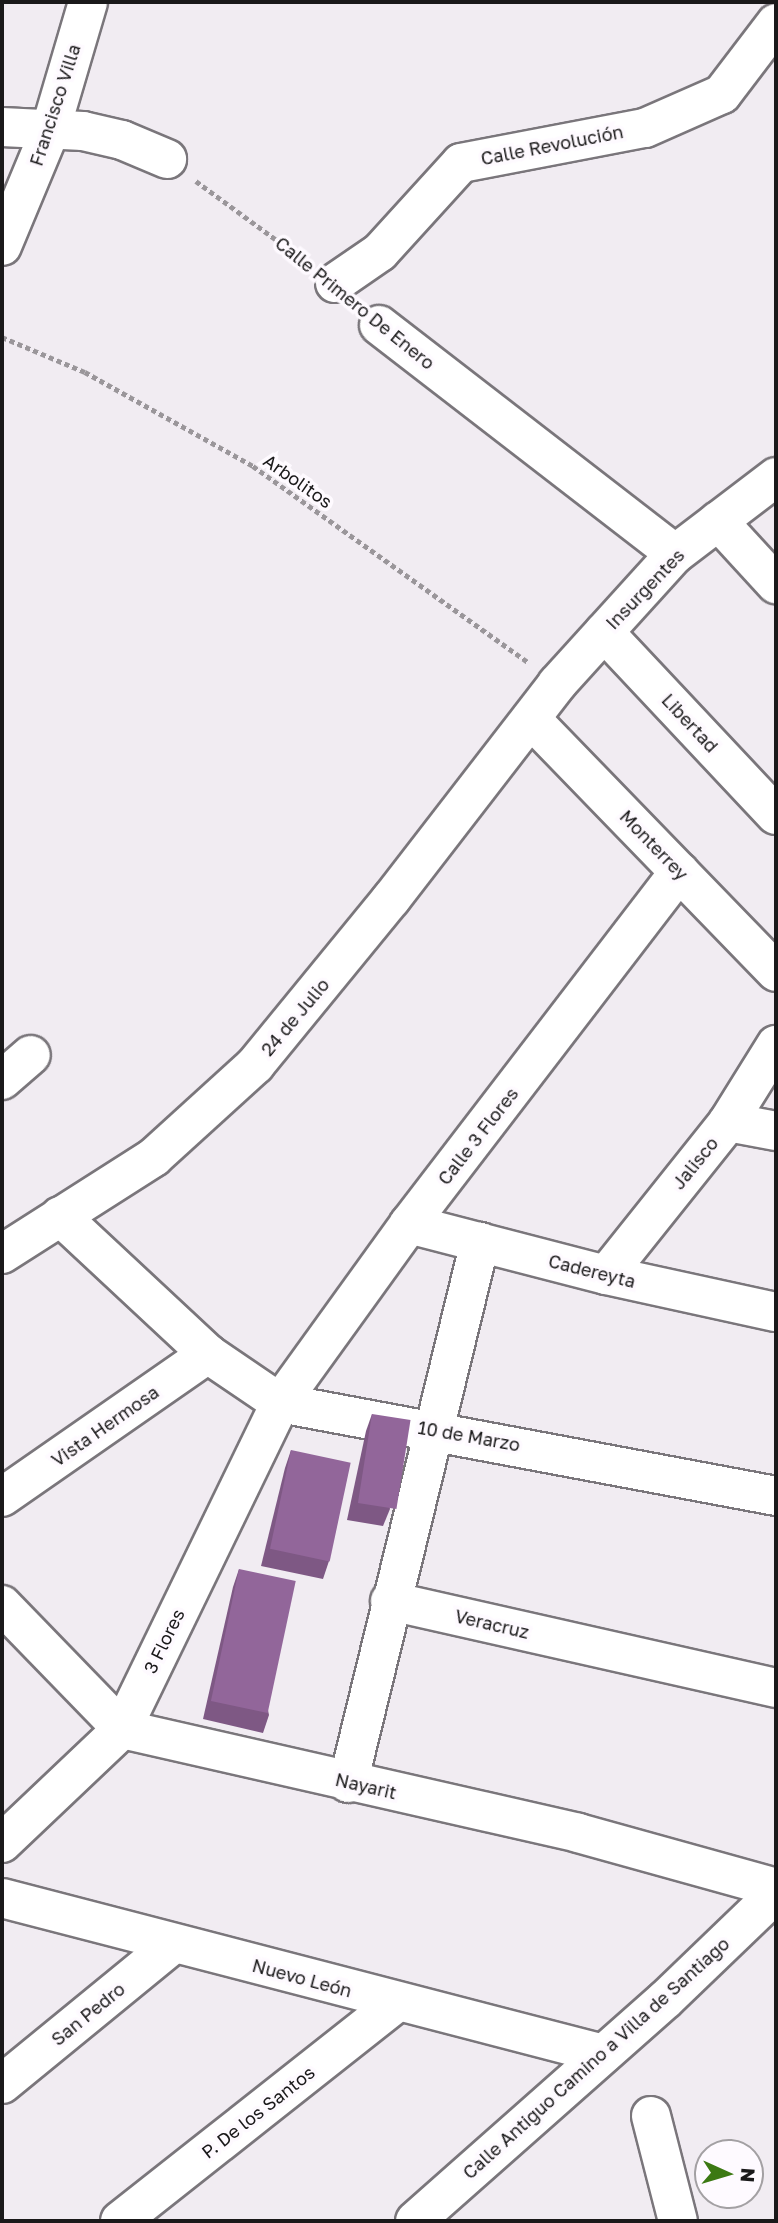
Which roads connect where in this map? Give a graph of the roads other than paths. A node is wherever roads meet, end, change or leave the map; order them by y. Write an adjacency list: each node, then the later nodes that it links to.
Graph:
1 (89, 2): 4 (street, Francisco Villa)
2 (776, 23): 7 (street, Calle Revolución)
3 (2, 127): 4 (street)
4 (51, 128): 5 (street); 6 (street, Francisco Villa)
5 (167, 159)
6 (2, 246)
7 (335, 283)
8 (379, 325): 11 (street, Calle Primero De Enero)
9 (776, 477): 10 (street, Insurgentes)
10 (718, 521): 11 (street, Insurgentes); 12 (street)
11 (675, 554): 13 (street, Insurgentes)
12 (776, 584)
13 (604, 632): 14 (street, Insurgentes); 15 (street, Libertad)
14 (531, 719): 16 (street, Monterrey); 23 (street, 24 de Julio)
15 (776, 815)
16 (679, 872): 17 (street, Monterrey); 24 (street, Calle 3 Flores)
17 (776, 972)
18 (776, 1045): 21 (street, Jalisco)
19 (31, 1055): 20 (street)
20 (2, 1080)
21 (728, 1122): 22 (street); 27 (street, Jalisco)
22 (776, 1131)
23 (61, 1216): 26 (street, 24 de Julio); 29 (street, 10 de Marzo)
24 (410, 1224): 25 (street, Cadereyta); 30 (street, Calle 3 Flores)
25 (480, 1242): 27 (street, Cadereyta); 31 (street)
26 (2, 1254)
27 (606, 1275): 28 (street, Cadereyta)
28 (776, 1312)
29 (208, 1354): 30 (street, 10 de Marzo); 33 (street, Vista Hermosa)
30 (280, 1403): 31 (street, 10 de Marzo); 37 (street, 3 Flores)
31 (433, 1429): 32 (street, 10 de Marzo); 34 (street)
32 (776, 1496)
33 (2, 1497)
34 (390, 1601): 36 (street, Veracruz); 38 (street)
35 (2, 1605): 37 (street)
36 (776, 1688)
37 (122, 1729): 38 (street, Nayarit); 39 (street, 3 Flores)
38 (348, 1783): 40 (street, Nayarit)
39 (2, 1843)
40 (776, 1890): 44 (street, Calle Antiguo Camino a Villa de Santiago)
41 (2, 1898): 42 (street, Nuevo León)
42 (173, 1944): 43 (street, Nuevo León); 45 (street, San Pedro)
43 (396, 2003): 44 (street, Nuevo León); 47 (street, P. De los Santos)
44 (603, 2054): 48 (street, Calle Antiguo Camino a Villa de Santiago)
45 (2, 2084)
46 (651, 2116): 49 (street)
47 (120, 2221)
48 (415, 2221)
49 (678, 2221)

